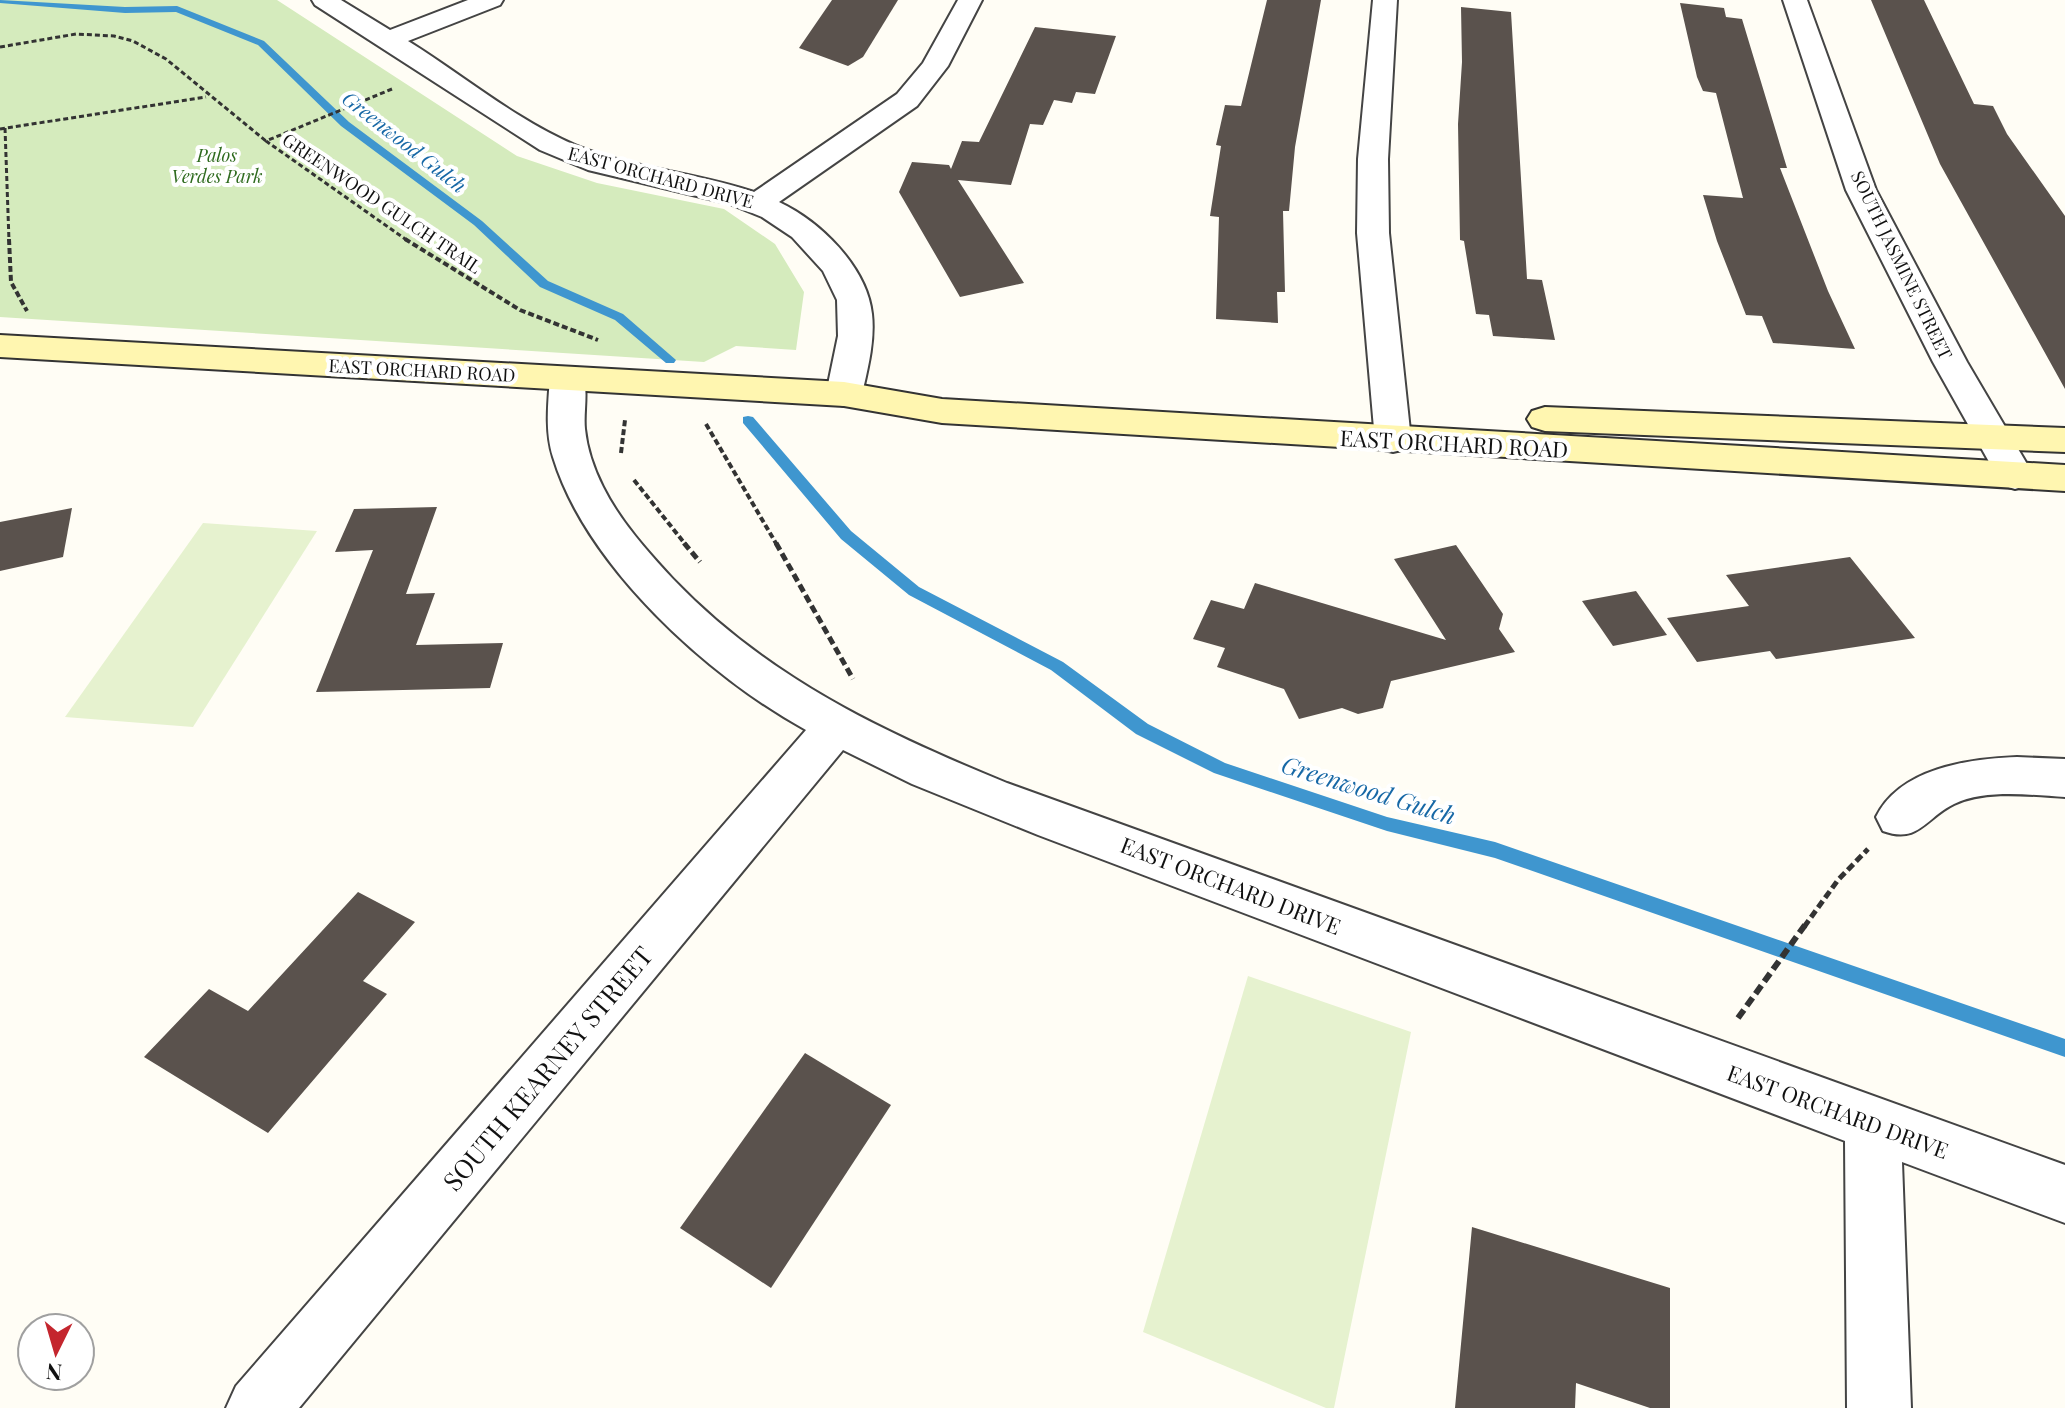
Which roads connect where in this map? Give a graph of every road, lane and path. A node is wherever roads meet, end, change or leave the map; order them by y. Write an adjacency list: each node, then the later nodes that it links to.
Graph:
1 (324, 0): 6 (street, EAST ORCHARD DRIVE)
2 (491, 0): 6 (street)
3 (970, 0): 12 (street)
4 (1385, 0): 19 (street)
5 (1795, 0): 20 (street, SOUTH JASMINE STREET)
6 (388, 40): 12 (street, EAST ORCHARD DRIVE)
7 (0, 47): 8 (path)
8 (207, 96): 10 (path); 11 (path)
9 (354, 103): 11 (path, GREENWOOD GULCH TRAIL)
10 (2, 129): 14 (path)
11 (266, 141): 13 (path, GREENWOOD GULCH TRAIL)
12 (758, 203): 16 (street, EAST ORCHARD DRIVE)
13 (543, 321)
14 (14, 347): 15 (main road, EAST ORCHARD ROAD)
15 (568, 378): 16 (main road, EAST ORCHARD ROAD); 27 (street, EAST ORCHARD DRIVE)
16 (844, 394): 19 (main road, EAST ORCHARD ROAD)
17 (628, 410): 22 (path)
18 (702, 418): 27 (path)
19 (1392, 426): 20 (main road, EAST ORCHARD ROAD); 24 (main road, EAST ORCHARD ROAD)
20 (1994, 436): 21 (main road, EAST ORCHARD ROAD); 24 (street, SOUTH JASMINE STREET)
21 (2065, 440)
22 (624, 462)
23 (627, 471): 26 (path)
24 (2015, 476): 25 (main road, EAST ORCHARD ROAD)
25 (2065, 478)
26 (705, 569)
27 (845, 704): 32 (street, EAST ORCHARD DRIVE); 34 (street, SOUTH KEARNEY STREET)
28 (2065, 778): 29 (street)
29 (1900, 817)
30 (1838, 880): 31 (path)
31 (1755, 995)
32 (1873, 1124): 33 (street, EAST ORCHARD DRIVE); 35 (street)
33 (2065, 1194)
34 (258, 1408)
35 (1879, 1408)

